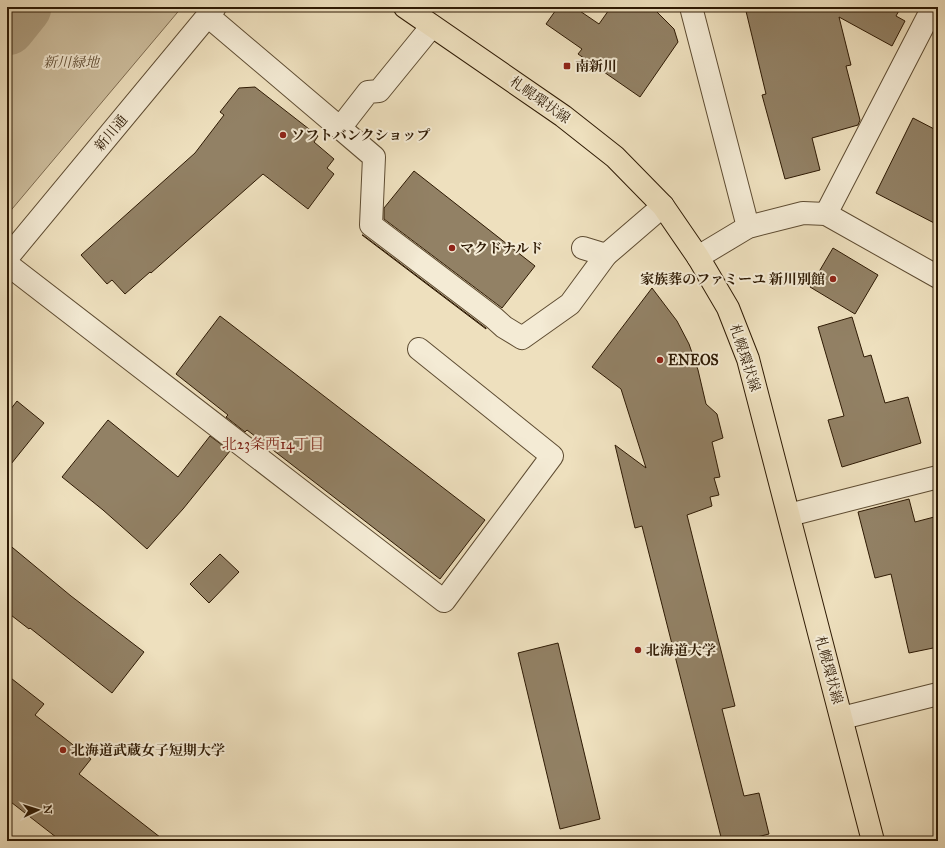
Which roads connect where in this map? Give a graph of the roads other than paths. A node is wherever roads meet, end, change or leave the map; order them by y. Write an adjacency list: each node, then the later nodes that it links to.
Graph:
1 (405, 7): 5 (main road, 札幌環状線)
2 (691, 7): 9 (street)
3 (933, 7): 8 (street)
4 (212, 12): 6 (street); 13 (street, 新川通)
5 (432, 26): 6 (street); 7 (main road, 札幌環状線)
6 (340, 128): 11 (street)
7 (663, 206): 11 (street); 12 (main road, 札幌環状線)
8 (826, 214): 9 (street); 15 (street)
9 (748, 227): 12 (street)
10 (583, 248): 11 (street)
11 (606, 254)
12 (698, 257): 18 (main road, 札幌環状線)
13 (7, 258)
14 (7, 264): 16 (street)
15 (938, 276)
16 (419, 349)
17 (938, 477): 18 (street)
18 (789, 515): 20 (main road, 札幌環状線)
19 (938, 694): 20 (street)
20 (842, 718): 21 (main road, 札幌環状線)
21 (873, 841)

